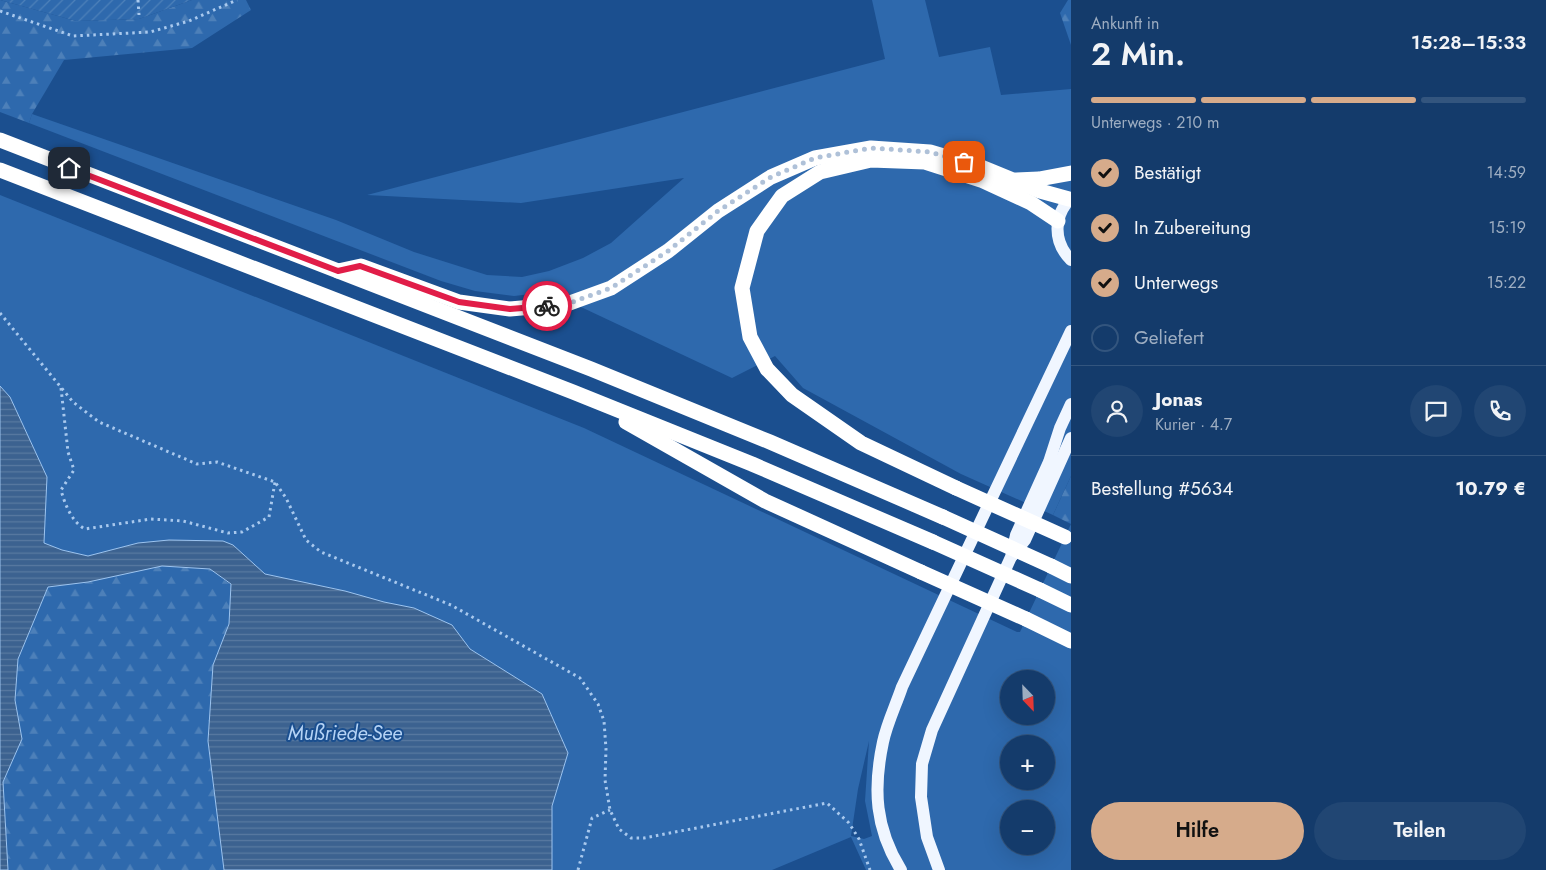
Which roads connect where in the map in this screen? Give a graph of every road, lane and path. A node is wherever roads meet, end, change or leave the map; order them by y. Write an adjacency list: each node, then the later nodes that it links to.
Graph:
1 (138, 0): 4 (path)
2 (237, 0): 3 (path)
3 (0, 11)
4 (139, 15)
5 (0, 140): 12 (highway)
6 (0, 170): 16 (highway)
7 (1071, 172): 8 (highway)
8 (1010, 180): 9 (highway); 12 (highway)
9 (1070, 199): 10 (main road)
10 (1058, 221): 11 (main road); 20 (highway, bridge)
11 (1071, 260)
12 (338, 271): 22 (highway, bridge)
13 (0, 314): 15 (path)
14 (1071, 331): 28 (main road)
15 (60, 387): 19 (path); 19 (path)
16 (573, 392): 23 (highway, bridge); 24 (highway, bridge)
17 (1071, 404): 21 (main road)
18 (1071, 438): 21 (main road)
19 (275, 482): 25 (path)
20 (1068, 539)
21 (1011, 557): 29 (main road)
22 (1071, 576)
23 (1071, 605)
24 (1071, 640)
25 (610, 810): 26 (path); 27 (path)
26 (578, 870)
27 (870, 870)
28 (901, 870)
29 (939, 870)

